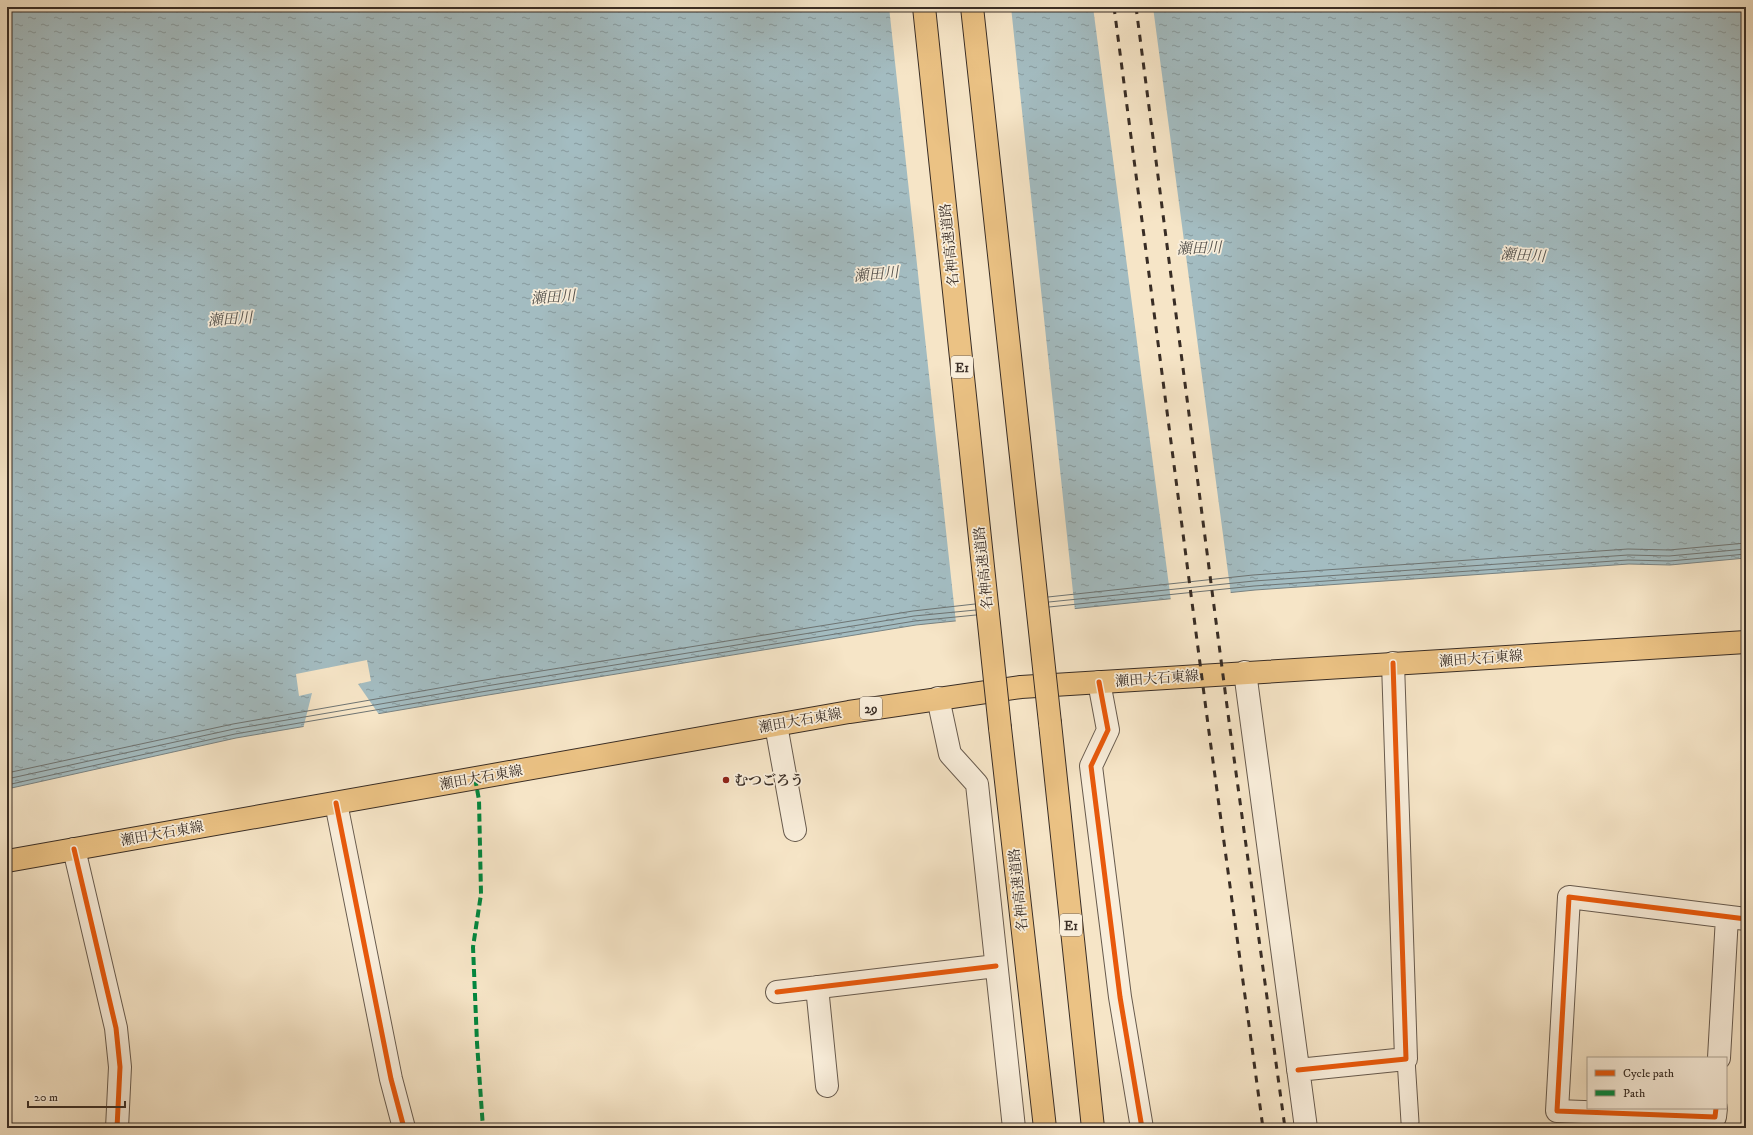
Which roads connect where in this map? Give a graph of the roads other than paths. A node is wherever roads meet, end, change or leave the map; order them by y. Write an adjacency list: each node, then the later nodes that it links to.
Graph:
1 (924, 7): 27 (main road, 名神高速道路 / E1, bridge)
2 (972, 7): 13 (main road, E1, bridge)
3 (1746, 642): 4 (main road, 瀬田大石東線 / 29)
4 (1393, 663): 5 (main road, 瀬田大石東線 / 29); 19 (street)
5 (1245, 672): 6 (main road, 瀬田大石東線 / 29); 20 (street)
6 (1099, 682): 7 (main road, 瀬田大石東線 / 29); 30 (street)
7 (938, 698): 8 (main road, 瀬田大石東線 / 29); 15 (street)
8 (776, 724): 9 (main road, 瀬田大石東線 / 29); 10 (street)
9 (336, 803): 11 (main road, 瀬田大石東線 / 29); 25 (street)
10 (795, 830)
11 (74, 849): 12 (main road, 瀬田大石東線 / 29); 24 (street)
12 (7, 861)
13 (1067, 886): 28 (main road, E1); 29 (main road)
14 (1736, 918): 18 (street); 22 (street)
15 (996, 966): 16 (street); 26 (street)
16 (817, 987): 17 (street); 21 (street)
17 (777, 992)
18 (1719, 1057)
19 (1406, 1059): 20 (street); 23 (lane)
20 (1298, 1070): 31 (street)
21 (827, 1086)
22 (1716, 1109)
23 (1410, 1122)
24 (117, 1128)
25 (404, 1128)
26 (1014, 1128)
27 (1045, 1128)
28 (1093, 1128)
29 (1106, 1128)
30 (1142, 1128)
31 (1306, 1128)

